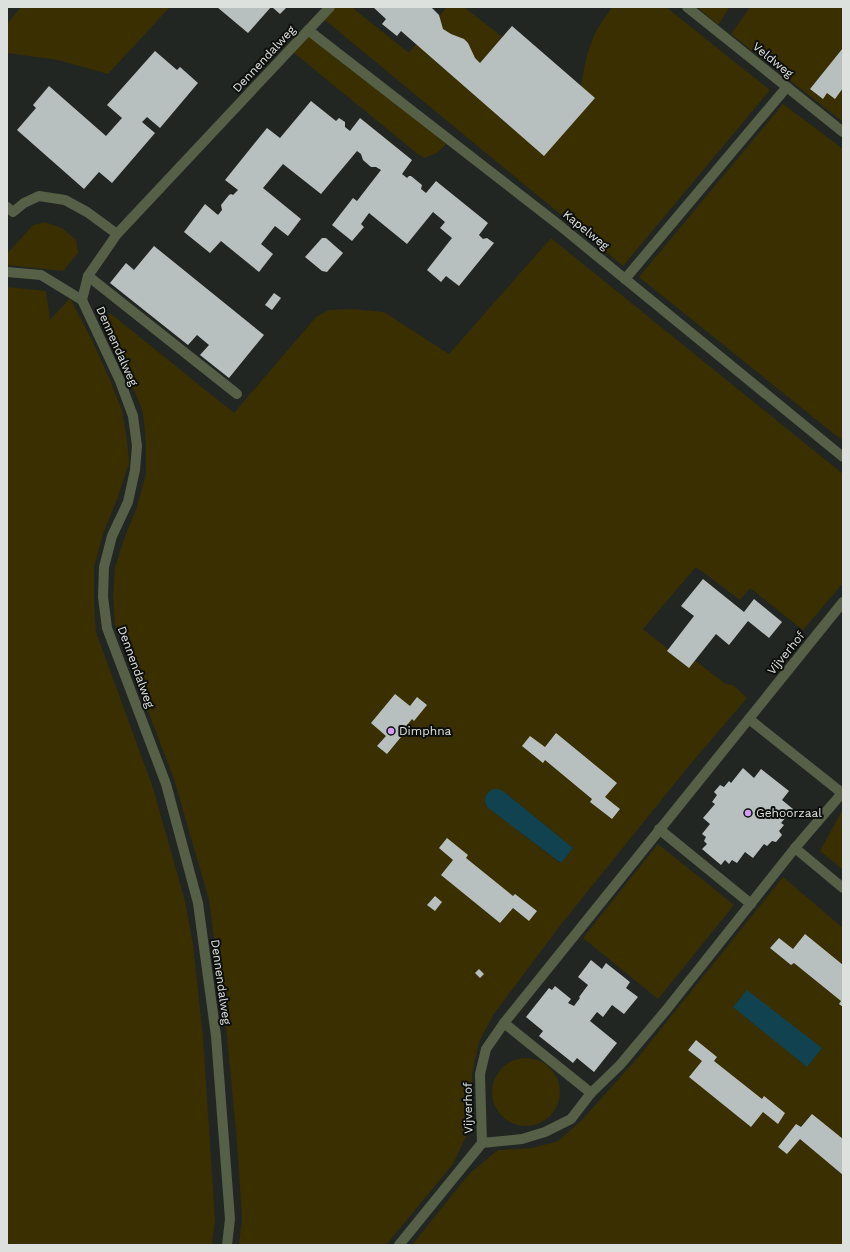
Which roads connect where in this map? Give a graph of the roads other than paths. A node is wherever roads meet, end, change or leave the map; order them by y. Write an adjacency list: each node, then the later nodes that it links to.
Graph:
1 (330, 7): 3 (lane, Dennendalweg)
2 (687, 7): 4 (lane, Veldweg)
3 (308, 30): 7 (lane, Dennendalweg); 10 (lane, Kapelweg)
4 (786, 88): 5 (lane, Veldweg); 10 (lane)
5 (843, 132)
6 (7, 207): 7 (lane)
7 (117, 234): 9 (lane, Dennendalweg)
8 (7, 272): 11 (lane)
9 (88, 276): 11 (lane, Dennendalweg); 12 (lane)
10 (625, 279): 13 (lane, Kapelweg)
11 (82, 300): 24 (lane, Dennendalweg)
12 (237, 394)
13 (843, 457)
14 (843, 602): 15 (lane, Vijverhof)
15 (749, 719): 16 (lane, Vijverhof); 17 (lane, Vijverhof)
16 (842, 793): 18 (lane, Vijverhof)
17 (659, 829): 20 (lane); 21 (lane, Vijverhof)
18 (795, 848): 19 (lane); 20 (lane, Vijverhof)
19 (843, 888)
20 (751, 904): 22 (lane, Vijverhof)
21 (504, 1023): 22 (lane); 23 (lane, Vijverhof)
22 (592, 1093): 23 (lane, Vijverhof)
23 (482, 1143): 25 (lane)
24 (227, 1245)
25 (400, 1245)

